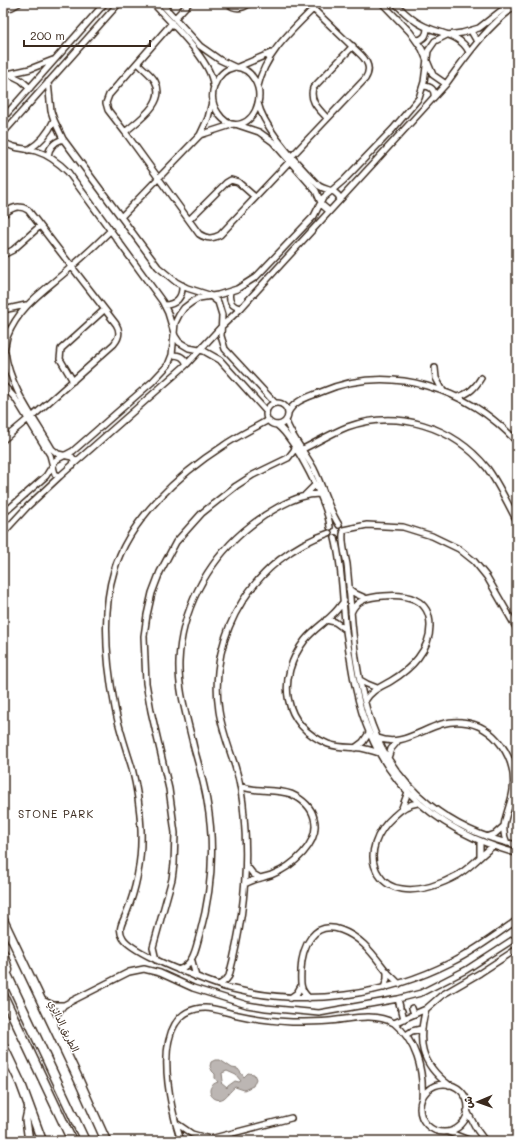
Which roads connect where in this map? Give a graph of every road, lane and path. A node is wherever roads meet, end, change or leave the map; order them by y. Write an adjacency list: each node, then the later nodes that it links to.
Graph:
1 (20, 3): 15 (street)
2 (105, 3): 27 (street)
3 (119, 3): 32 (street)
4 (153, 3): 18 (street)
5 (161, 3): 17 (street)
6 (189, 3): 17 (street)
7 (227, 3): 8 (street)
8 (250, 3)
9 (307, 3): 16 (street)
10 (319, 3): 16 (street)
11 (382, 3): 22 (street)
12 (395, 3): 19 (street)
13 (511, 3): 20 (street)
14 (517, 5): 23 (street)
15 (3, 9)
16 (314, 9): 24 (street); 26 (street)
17 (174, 18): 30 (street)
18 (172, 24): 29 (street); 35 (street)
19 (427, 28): 21 (street); 22 (street)
20 (471, 31): 21 (street); 23 (street)
21 (447, 35): 25 (street); 28 (street)
22 (416, 40): 28 (street)
23 (479, 40): 25 (street)
24 (353, 46): 42 (street); 42 (street)
25 (469, 52): 33 (street)
26 (272, 53): 30 (street); 37 (street)
27 (56, 58): 31 (street); 36 (street)
28 (427, 61): 33 (street); 34 (street)
29 (138, 63): 46 (street); 46 (street)
30 (236, 67): 35 (street); 37 (street)
31 (5, 74): 36 (street)
32 (48, 82): 43 (street); 47 (street)
33 (446, 84): 38 (street)
34 (424, 86): 38 (street); 55 (street)
35 (213, 87): 39 (street)
36 (30, 88): 41 (street)
37 (258, 88): 40 (street)
38 (434, 97): 57 (street)
39 (212, 99): 44 (street); 48 (street)
40 (258, 103): 45 (street); 53 (street)
41 (3, 118)
42 (327, 118): 53 (street)
43 (54, 120): 49 (street); 51 (street)
44 (232, 124): 45 (street); 48 (street)
45 (238, 125): 53 (street)
46 (126, 132): 54 (street)
47 (3, 133)
48 (200, 135): 54 (street)
49 (63, 139): 52 (street); 61 (street)
50 (3, 141): 51 (street)
51 (28, 150): 52 (street)
52 (48, 156): 64 (street)
53 (291, 158): 55 (street); 56 (street); 58 (street)
54 (158, 178): 61 (street); 62 (street)
55 (333, 191): 57 (street); 58 (street)
56 (255, 197): 62 (street); 62 (street)
57 (340, 199): 59 (street)
58 (321, 200): 59 (street); 68 (street)
59 (329, 211): 72 (street)
60 (3, 215): 63 (street)
61 (121, 217): 67 (street)
62 (189, 220)
63 (40, 226): 65 (street); 66 (street)
64 (110, 231): 66 (street); 71 (street)
65 (3, 254)
66 (71, 267): 70 (street); 74 (street)
67 (182, 285): 69 (street); 71 (street)
68 (230, 292): 69 (street); 72 (street)
69 (212, 296): 76 (street); 77 (street)
70 (27, 304): 73 (street); 78 (street)
71 (164, 305): 77 (street)
72 (241, 308): 76 (street)
73 (3, 310)
74 (104, 310): 85 (street); 85 (street)
75 (3, 321): 78 (street)
76 (221, 327): 79 (street); 89 (street)
77 (174, 332): 79 (street); 81 (street)
78 (7, 337): 80 (street)
79 (200, 350): 82 (street); 90 (street)
80 (4, 354): 92 (street)
81 (172, 355): 82 (street); 100 (street)
82 (186, 364): 104 (street)
83 (435, 368): 87 (street)
84 (480, 378): 88 (street)
85 (73, 381): 92 (street)
86 (3, 386): 92 (street)
87 (443, 391): 88 (street); 91 (street)
88 (457, 397): 97 (street)
89 (275, 403): 90 (street); 91 (street)
90 (266, 411): 93 (street)
91 (288, 413): 94 (street)
92 (30, 418): 96 (street); 100 (street); 103 (street)
93 (268, 420): 95 (street); 162 (street)
94 (286, 420): 95 (street); 99 (street)
95 (277, 426): 98 (street)
96 (3, 440)
97 (517, 442)
98 (295, 449): 101 (street); 102 (street)
99 (303, 449): 105 (street); 112 (street)
100 (66, 455): 103 (street); 104 (street)
101 (288, 458): 102 (street); 160 (street)
102 (300, 458): 106 (street)
103 (53, 463): 107 (street); 111 (street)
104 (72, 466): 107 (street)
105 (314, 468): 106 (street); 113 (street)
106 (308, 471): 108 (street)
107 (60, 476): 116 (street)
108 (316, 485): 109 (street); 110 (street)
109 (319, 494): 110 (street); 114 (street)
110 (303, 496): 165 (street)
111 (3, 514)
112 (517, 521)
113 (339, 525): 114 (street); 115 (street)
114 (330, 530): 117 (street); 139 (street)
115 (343, 532): 117 (street); 118 (street); 125 (street)
116 (3, 533)
117 (335, 538): 119 (street)
118 (348, 576): 119 (street); 120 (street)
119 (342, 577): 122 (street)
120 (349, 589): 121 (street); 123 (street)
121 (365, 598): 123 (street); 129 (street)
122 (344, 601): 124 (street); 126 (street)
123 (351, 613): 127 (street)
124 (326, 620): 126 (street); 135 (street)
125 (517, 629)
126 (346, 631): 127 (street)
127 (353, 654): 128 (street); 131 (street)
128 (360, 680): 129 (street); 130 (street)
129 (377, 688): 130 (street)
130 (365, 701): 131 (street)
131 (367, 720): 132 (street); 133 (street)
132 (369, 733): 135 (street); 136 (street)
133 (378, 738): 134 (street); 137 (street)
134 (397, 742): 137 (street); 145 (street)
135 (354, 748): 136 (street)
136 (379, 753): 138 (street)
137 (388, 758): 138 (street)
138 (396, 774): 141 (street); 146 (street)
139 (240, 786): 140 (street); 142 (street)
140 (253, 790): 142 (street); 155 (street)
141 (408, 792): 143 (street); 144 (street)
142 (242, 800): 154 (street)
143 (418, 803): 144 (street); 146 (street)
144 (402, 809): 153 (street)
145 (504, 826): 147 (street); 149 (street)
146 (461, 829): 147 (street); 148 (street)
147 (487, 837): 149 (street)
148 (480, 840): 151 (street); 153 (street)
149 (508, 843): 150 (street)
150 (517, 845)
151 (493, 846): 152 (street); 153 (street)
152 (517, 853)
153 (480, 857)
154 (246, 865): 155 (street); 156 (street)
155 (260, 878): 156 (street)
156 (245, 884): 169 (street)
157 (3, 920): 181 (highway, الطريق الدائري)
158 (517, 920): 171 (street)
159 (517, 937): 178 (street)
160 (153, 947): 162 (street); 164 (street)
161 (517, 949): 184 (street)
162 (141, 952): 164 (street)
163 (3, 953): 174 (highway)
164 (156, 960): 167 (street)
165 (192, 960): 167 (street); 170 (street)
166 (3, 966): 174 (highway)
167 (178, 970): 170 (street)
168 (387, 971): 171 (street); 173 (street); 175 (street)
169 (229, 976): 172 (street); 176 (street)
170 (196, 977): 172 (street)
171 (399, 984): 175 (street)
172 (219, 985): 176 (street)
173 (301, 986): 179 (street); 180 (street)
174 (14, 988): 203 (highway)
175 (384, 988): 180 (street)
176 (233, 989): 179 (street)
177 (3, 995): 202 (highway)
178 (408, 997): 182 (street); 185 (street)
179 (290, 998): 180 (street)
180 (309, 998)
181 (40, 999): 183 (street); 189 (highway, الطريق الدائري)
182 (398, 999): 183 (street); 186 (street)
183 (64, 1005): 189 (street)
184 (426, 1009): 185 (street); 188 (street)
185 (414, 1014): 186 (street)
186 (404, 1019): 187 (street)
187 (394, 1023): 190 (street); 197 (street)
188 (421, 1029): 190 (street); 192 (street)
189 (56, 1031): 204 (highway, الطريق الدائري)
190 (406, 1035): 193 (street)
191 (3, 1046): 194 (highway)
192 (449, 1085): 193 (street); 195 (street)
193 (422, 1099): 198 (street)
194 (29, 1106): 200 (main road); 201 (highway)
195 (467, 1111): 198 (street); 207 (street)
196 (291, 1118): 199 (street)
197 (176, 1123): 199 (street); 205 (street)
198 (447, 1132): 206 (street)
199 (209, 1140)
200 (29, 1141)
201 (42, 1141)
202 (72, 1141)
203 (85, 1141)
204 (106, 1141)
205 (181, 1141)
206 (471, 1141)
207 (485, 1141)

